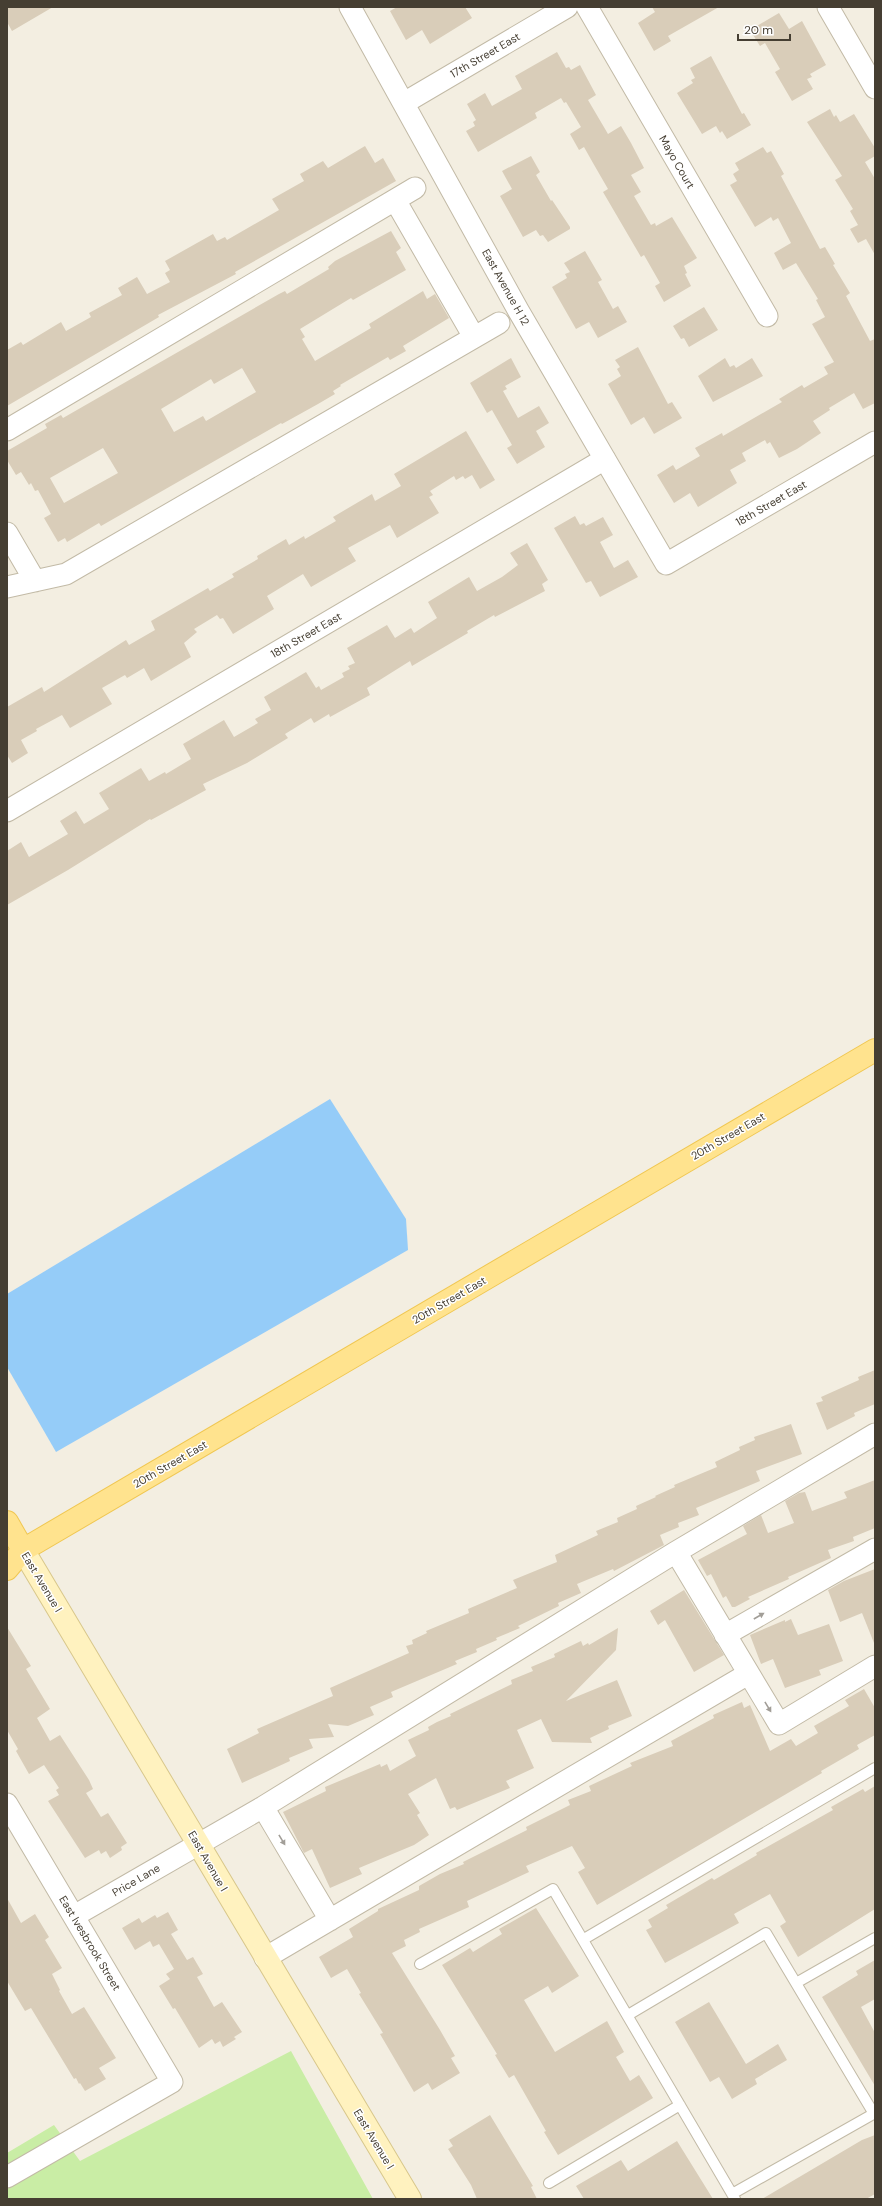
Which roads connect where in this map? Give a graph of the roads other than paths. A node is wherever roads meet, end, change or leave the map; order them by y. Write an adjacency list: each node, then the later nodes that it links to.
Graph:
1 (350, 7): 6 (street, East Avenue H 12)
2 (567, 7): 6 (street, 17th Street East)
3 (587, 7): 9 (street, Mayo Court)
4 (828, 7): 5 (street)
5 (875, 88)
6 (404, 103): 14 (street, East Avenue H 12)
7 (415, 188): 8 (street)
8 (395, 200): 11 (street); 12 (street)
9 (767, 316)
10 (499, 323): 11 (street)
11 (474, 337): 17 (street)
12 (7, 430)
13 (875, 442): 16 (street, 18th Street East)
14 (605, 459): 16 (street, East Avenue H 12); 19 (street, 18th Street East)
15 (7, 533): 17 (street)
16 (666, 564)
17 (35, 581): 18 (street)
18 (7, 588)
19 (7, 811)
20 (875, 1050): 24 (main road, 20th Street East)
21 (875, 1434): 25 (street, Price Lane)
22 (7, 1522): 24 (main road, East Avenue I)
23 (875, 1549): 27 (street, one-way to 23)
24 (15, 1551): 26 (main road, 20th Street East); 33 (main road, East Avenue I)
25 (676, 1552): 27 (street); 32 (street, Price Lane)
26 (7, 1569)
27 (725, 1635): 29 (street)
28 (875, 1666): 29 (street, one-way to 28)
29 (748, 1674): 35 (street)
30 (875, 1768): 37 (lane)
31 (7, 1804): 34 (street, East Ivesbrook Street)
32 (263, 1807): 33 (street, Price Lane); 35 (street, one-way to 35)
33 (198, 1843): 34 (street, Price Lane); 38 (main road, East Avenue I)
34 (74, 1916): 44 (street, East Ivesbrook Street)
35 (330, 1920): 38 (street)
36 (875, 1938): 40 (lane)
37 (584, 1939): 39 (lane); 41 (lane)
38 (265, 1958): 47 (main road, East Avenue I)
39 (420, 1964)
40 (796, 1983): 41 (lane); 43 (lane)
41 (628, 2015): 42 (lane)
42 (680, 2105): 45 (lane); 46 (lane)
43 (874, 2114): 46 (lane)
44 (7, 2177)
45 (549, 2183)
46 (734, 2197)
47 (410, 2199)

